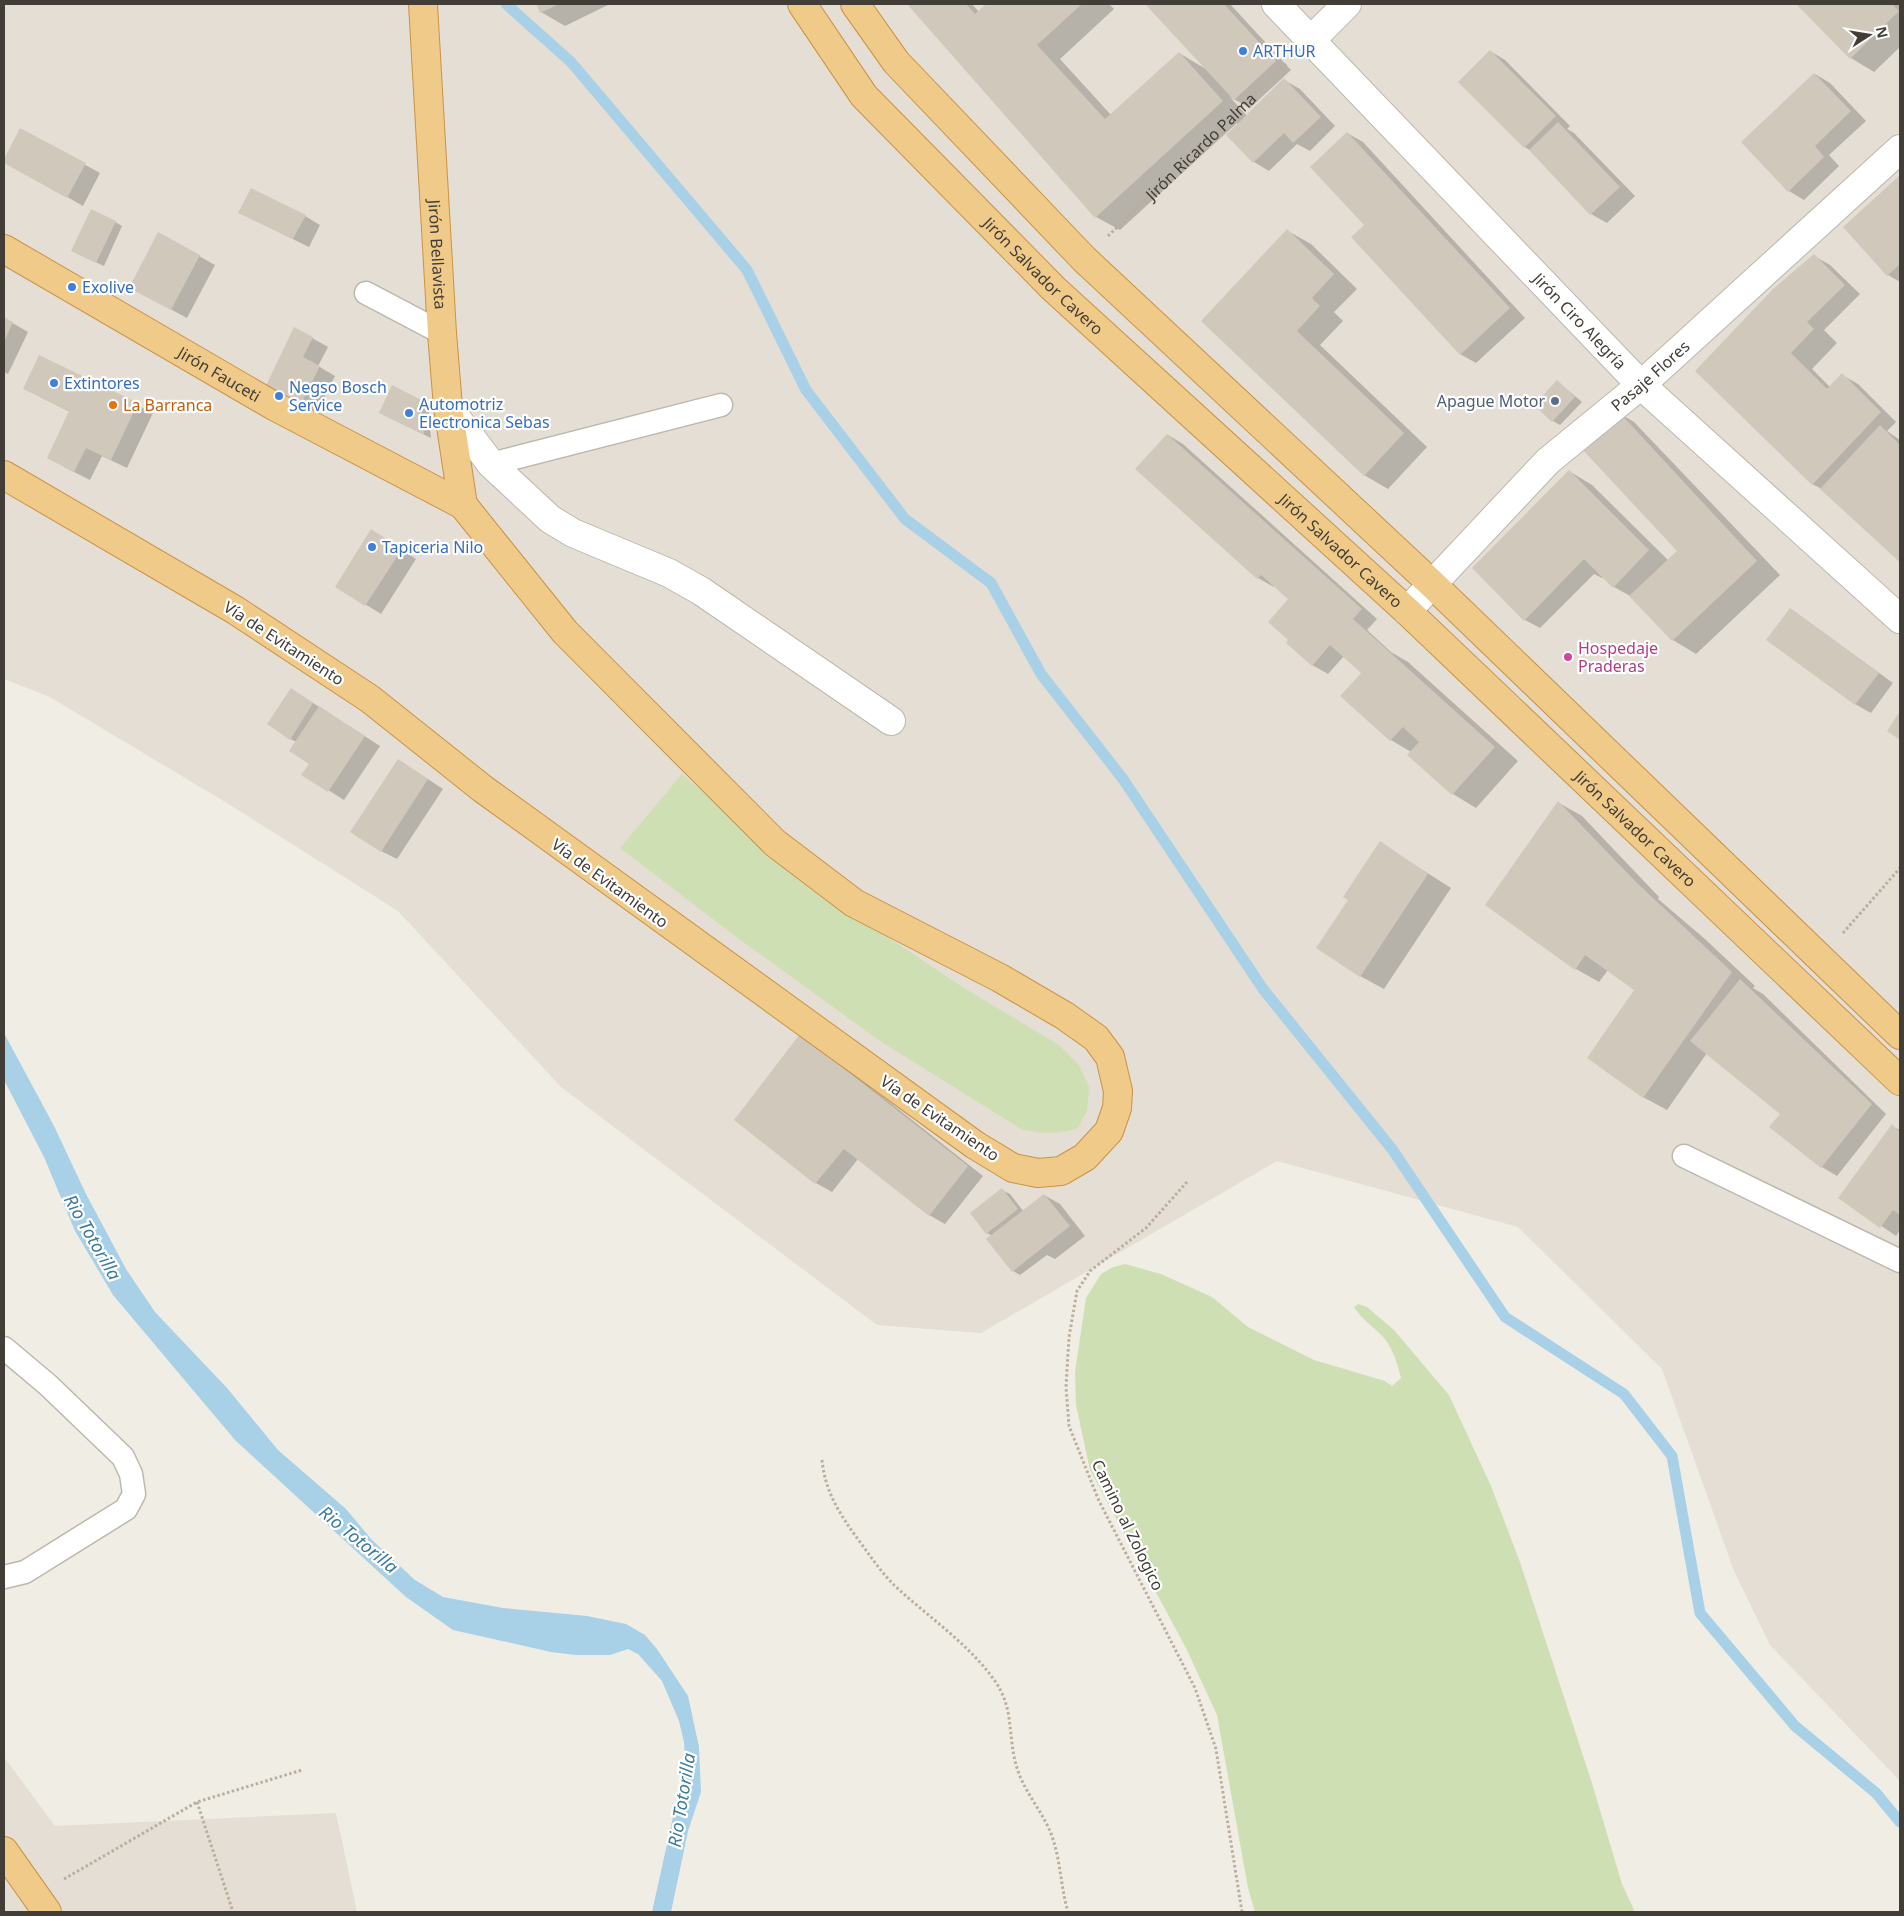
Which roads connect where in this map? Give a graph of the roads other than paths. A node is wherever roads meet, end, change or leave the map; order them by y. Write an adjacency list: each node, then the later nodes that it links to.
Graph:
1 (423, 4): 10 (highway, Jirón Bellavista)
2 (802, 4): 18 (highway, Jirón Salvador Cavero)
3 (855, 4): 17 (highway)
4 (1276, 4): 6 (street, Jirón Ciro Alegría)
5 (1348, 4): 6 (street)
6 (1311, 40): 11 (street, Jirón Ciro Alegría)
7 (1900, 149): 11 (street, Pasaje Flores)
8 (4, 250): 16 (highway, Jirón Fauceti)
9 (366, 293): 10 (lane)
10 (442, 333): 13 (highway, Jirón Bellavista)
11 (1641, 385): 17 (street, Pasaje Flores); 19 (street, Jirón Ciro Alegría)
12 (721, 405): 14 (lane)
13 (448, 408): 14 (street); 16 (highway, Jirón Bellavista)
14 (491, 464): 20 (street)
15 (4, 475): 16 (highway, Vía de Evitamiento)
16 (464, 505)
17 (1431, 583): 18 (street, Pasaje Flores); 21 (highway)
18 (1407, 611): 22 (highway, Jirón Salvador Cavero)
19 (1900, 619)
20 (891, 721)
21 (1744, 884): 22 (highway); 23 (highway)
22 (1719, 908): 24 (highway, Jirón Salvador Cavero)
23 (1900, 1036)
24 (1900, 1081)
25 (1684, 1156): 26 (lane)
26 (1900, 1261)
27 (4, 1348): 28 (lane)
28 (4, 1577)
29 (4, 1851): 30 (highway)
30 (43, 1905)

